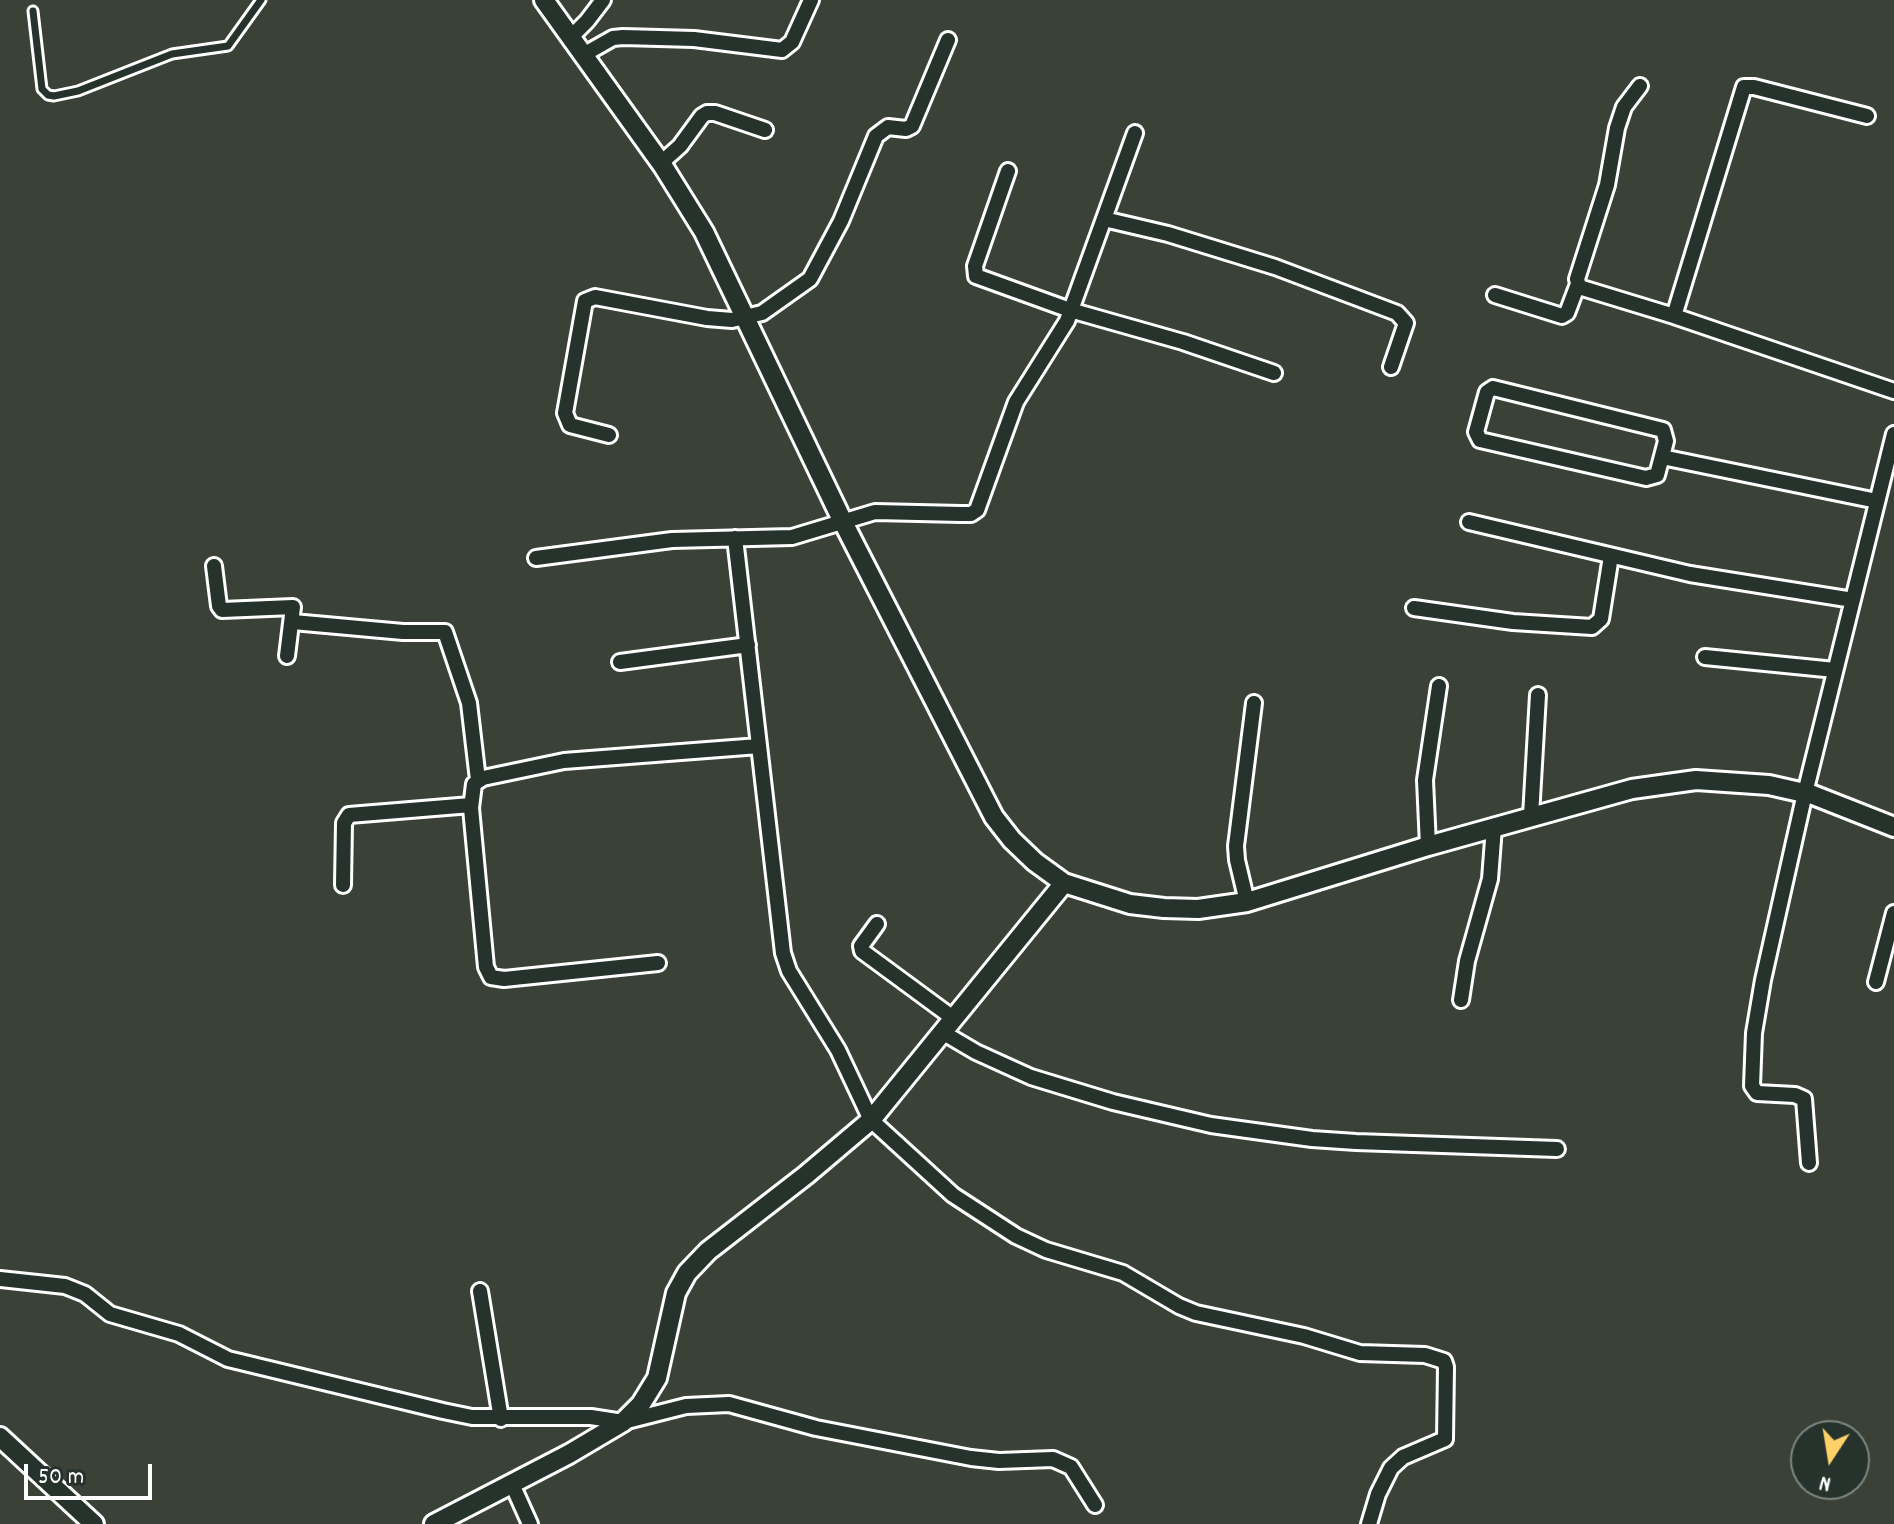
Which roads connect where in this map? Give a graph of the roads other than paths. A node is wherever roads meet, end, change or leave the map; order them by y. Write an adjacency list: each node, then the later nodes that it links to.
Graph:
1 (261, 0): 5 (lane)
2 (544, 0): 6 (street)
3 (603, 0): 6 (street)
4 (811, 0): 8 (street)
5 (33, 11)
6 (579, 29): 8 (street)
7 (948, 40): 19 (street)
8 (593, 49): 13 (street)
9 (1640, 86): 16 (street)
10 (1867, 116): 20 (street)
11 (765, 130): 13 (street)
12 (1135, 133): 15 (street)
13 (671, 154): 19 (street)
14 (1008, 171): 18 (street)
15 (1104, 219): 18 (street); 21 (street)
16 (1578, 284): 17 (street); 20 (street)
17 (1495, 295)
18 (1070, 310): 22 (street); 29 (street)
19 (754, 316): 25 (street); 29 (street)
20 (1674, 316): 23 (street)
21 (1391, 367)
22 (1274, 373)
23 (1894, 391)
24 (1894, 434): 26 (street)
25 (609, 435)
26 (1891, 456): 28 (street)
27 (1662, 457): 27 (street); 28 (street)
28 (1877, 501): 35 (street)
29 (852, 519): 31 (street); 54 (street)
30 (1469, 522): 32 (street)
31 (735, 538): 33 (street); 38 (street)
32 (1611, 556): 35 (street); 36 (street)
33 (536, 558)
34 (214, 566): 37 (street)
35 (1853, 600): 42 (street)
36 (1414, 608)
37 (293, 622): 39 (street); 48 (street)
38 (748, 645): 41 (street); 46 (street)
39 (287, 656)
40 (1705, 657): 42 (street)
41 (620, 662)
42 (1835, 670): 47 (street)
43 (1439, 686): 53 (street)
44 (1538, 695): 50 (street)
45 (1254, 703): 56 (street)
46 (759, 746): 48 (street); 63 (street)
47 (1809, 779): 50 (street); 51 (street); 65 (street)
48 (478, 780): 49 (street)
49 (471, 805): 55 (street); 59 (street)
50 (1530, 805): 52 (street)
51 (1893, 822)
52 (1494, 827): 53 (street); 61 (street)
53 (1427, 835): 56 (street)
54 (1064, 883): 56 (street); 62 (street)
55 (343, 885)
56 (1244, 889)
57 (1894, 913): 60 (street)
58 (877, 924): 62 (street)
59 (658, 963)
60 (1876, 982)
61 (1461, 1000)
62 (947, 1025): 63 (street); 64 (street)
63 (871, 1120): 69 (street); 76 (street)
64 (1557, 1149)
65 (1809, 1163)
66 (0, 1279): 68 (street)
67 (480, 1291): 68 (street)
68 (501, 1419): 69 (street)
69 (623, 1422): 71 (street); 72 (street)
70 (0, 1437): 73 (street)
71 (512, 1484): 74 (street); 75 (street)
72 (1095, 1505)
73 (94, 1524)
74 (434, 1524)
75 (530, 1524)
76 (1369, 1524)

